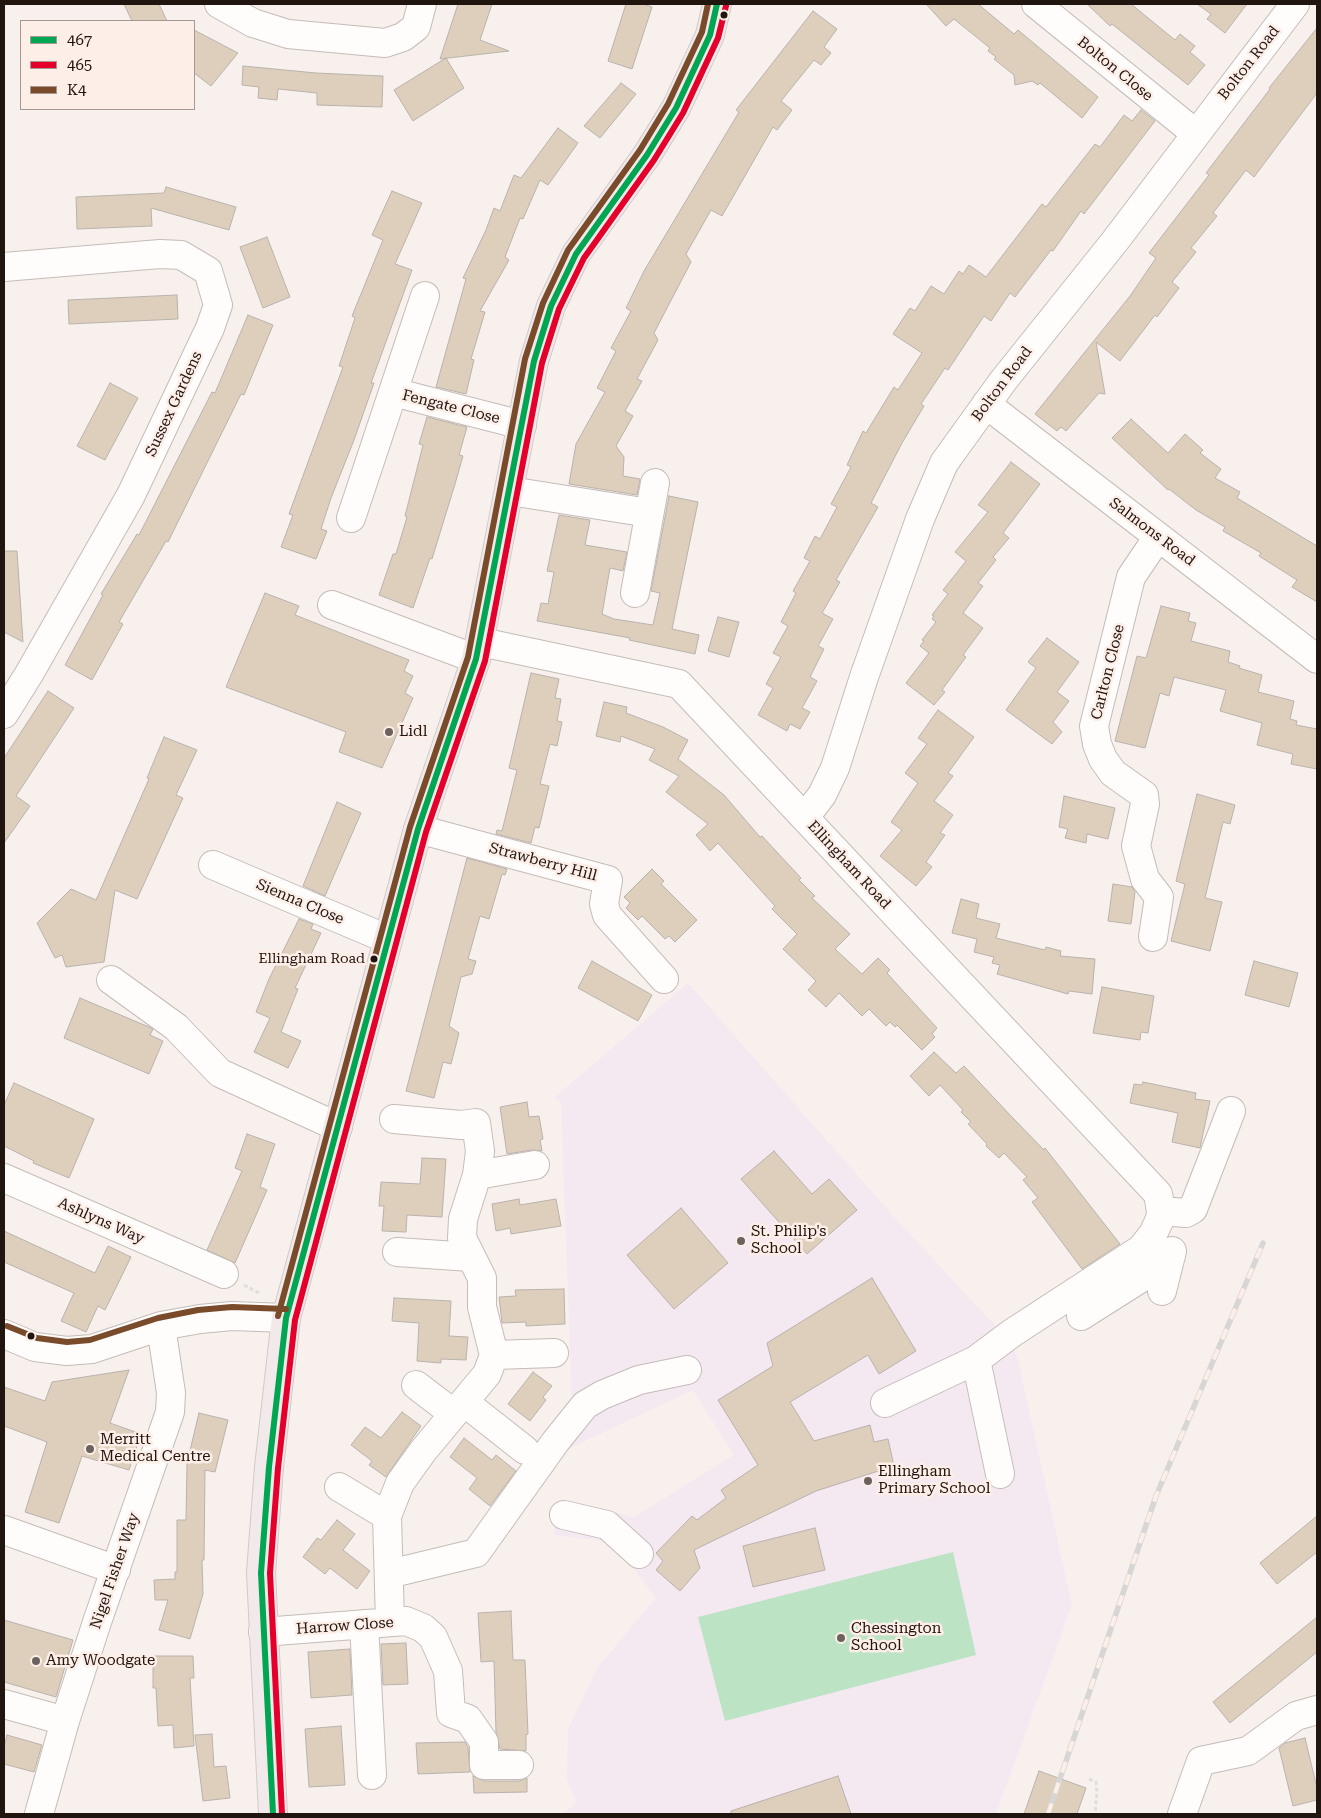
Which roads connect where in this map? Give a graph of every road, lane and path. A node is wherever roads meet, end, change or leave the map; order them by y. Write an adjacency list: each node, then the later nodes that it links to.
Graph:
1 (219, 4): 2 (street)
2 (422, 4)
3 (717, 4): 11 (highway)
4 (1036, 4): 6 (street, Bolton Close)
5 (1295, 4): 6 (street, Bolton Road)
6 (1195, 133): 10 (street, Bolton Road)
7 (4, 267): 21 (street, Sussex Gardens)
8 (425, 296): 9 (street)
9 (393, 392): 11 (street, Fengate Close); 15 (street, Fengate Close)
10 (986, 404): 16 (street, Salmons Road); 22 (street, Bolton Road)
11 (522, 425): 13 (highway)
12 (655, 482): 14 (street)
13 (510, 491): 14 (street); 19 (highway)
14 (649, 513): 17 (street)
15 (351, 518)
16 (1158, 537): 20 (street, Salmons Road); 25 (street, Carlton Close)
17 (635, 594)
18 (332, 604): 19 (street, Ellingham Road)
19 (478, 651): 22 (street, Ellingham Road); 23 (highway)
20 (1317, 660)
21 (4, 714)
22 (805, 817): 35 (street, Ellingham Road)
23 (418, 829): 26 (highway); 27 (street, Strawberry Hill)
24 (213, 865): 26 (street, Sienna Close)
25 (1153, 937)
26 (387, 939): 31 (highway)
27 (664, 979)
28 (111, 980): 31 (street)
29 (1231, 1111): 35 (street)
30 (394, 1119): 33 (street)
31 (338, 1127): 40 (highway)
32 (535, 1165): 33 (street)
33 (477, 1175): 38 (street)
34 (4, 1178): 39 (street, Ashlyns Way)
35 (1163, 1211): 37 (street); 48 (street)
36 (397, 1252): 38 (street)
37 (1171, 1256): 41 (street); 42 (street)
38 (471, 1257): 47 (street)
39 (224, 1274): 40 (path)
40 (294, 1288): 43 (highway)
41 (1162, 1291)
42 (1081, 1316)
43 (286, 1318): 44 (street); 65 (highway)
44 (161, 1326): 45 (street); 62 (street, Nigel Fisher Way)
45 (4, 1334)
46 (554, 1353): 47 (street)
47 (494, 1355): 52 (street)
48 (976, 1360): 51 (street); 55 (street)
49 (687, 1370): 53 (street)
50 (416, 1384): 52 (street)
51 (885, 1403)
52 (459, 1408): 54 (street); 59 (street)
53 (556, 1441): 56 (street); 63 (street)
54 (525, 1450)
55 (1000, 1474)
56 (547, 1486)
57 (339, 1487): 59 (street)
58 (564, 1515): 61 (street)
59 (387, 1516): 63 (street)
60 (4, 1530): 62 (street)
61 (639, 1554)
62 (116, 1570): 68 (street, Nigel Fisher Way)
63 (389, 1574): 64 (street)
64 (377, 1623): 65 (street, Harrow Close); 69 (street, Harrow Close); 70 (street)
65 (263, 1632): 73 (highway)
66 (4, 1704): 68 (street)
67 (1317, 1710): 75 (street)
68 (65, 1721): 72 (street, Nigel Fisher Way)
69 (519, 1765)
70 (372, 1775)
71 (1089, 1779): 74 (path)
72 (39, 1814)
73 (274, 1814)
74 (1095, 1814)
75 (1182, 1814)

